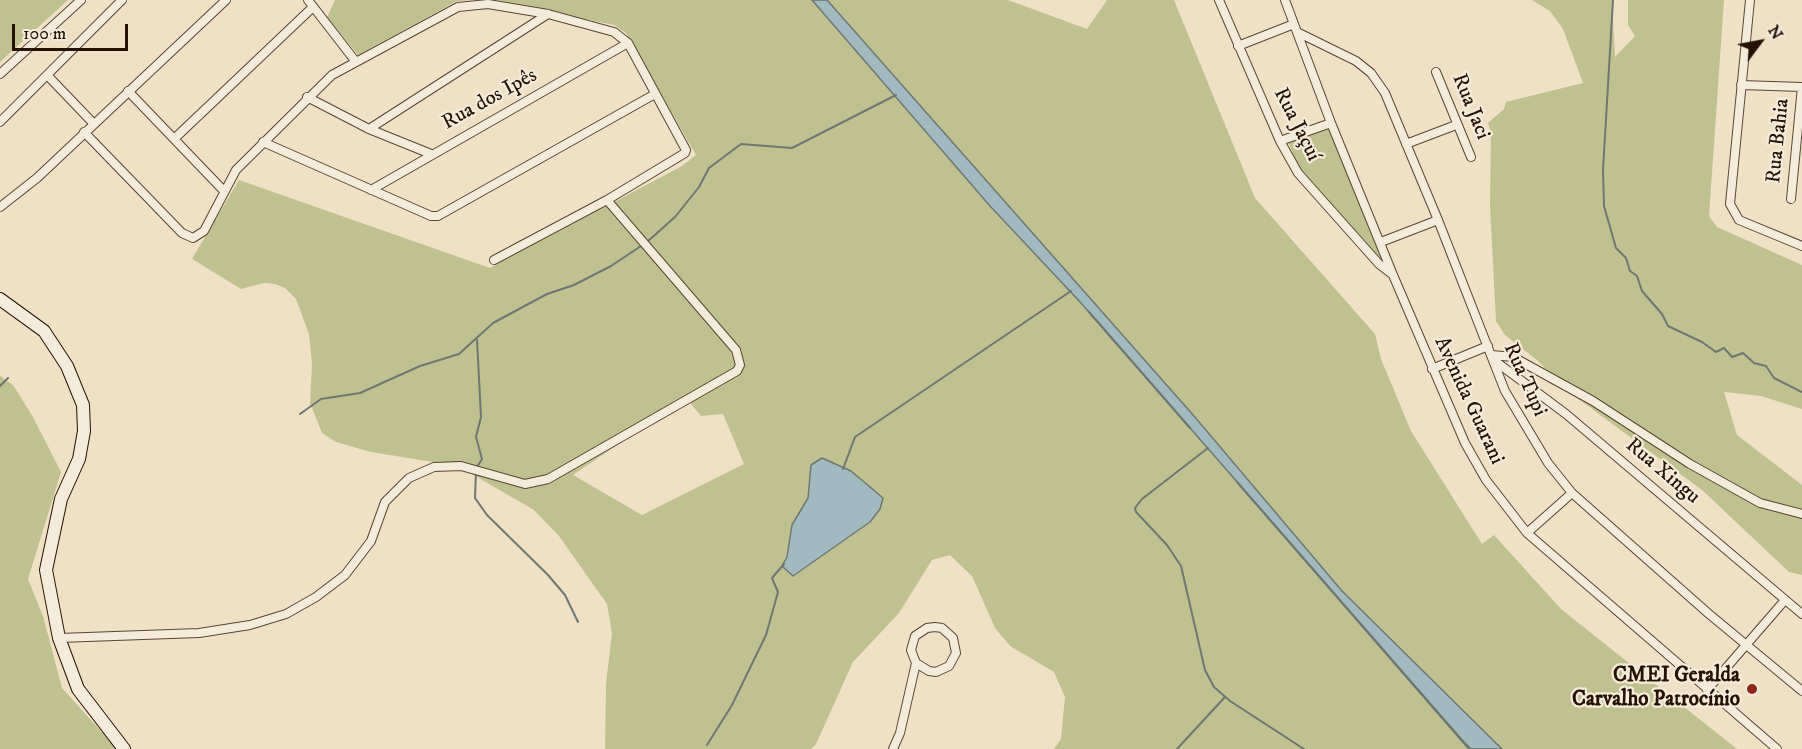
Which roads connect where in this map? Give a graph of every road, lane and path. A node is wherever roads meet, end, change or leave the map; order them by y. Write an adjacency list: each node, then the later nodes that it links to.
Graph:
1 (81, 0): 14 (street)
2 (122, 0): 15 (street)
3 (226, 0): 18 (street)
4 (1219, 0): 11 (street, Rua Jaçuí)
5 (1285, 0): 9 (street, Avenida Guarani)
6 (1750, 0): 16 (street)
7 (311, 4): 12 (street); 27 (street)
8 (548, 14): 10 (street); 12 (street); 25 (street)
9 (1296, 28): 11 (street); 23 (street, Avenida Guarani); 30 (street, Rua Tupi)
10 (628, 43): 19 (street); 31 (street, Rua dos Ipês)
11 (1238, 46): 28 (street, Rua Jaçuí)
12 (356, 62): 20 (street)
13 (1436, 72): 24 (street, Rua Jaci)
14 (0, 74)
15 (48, 76): 21 (street); 22 (street)
16 (1741, 85): 17 (street); 40 (street)
17 (1802, 87): 35 (street, Rua Bahia)
18 (128, 91): 22 (street); 27 (street)
19 (655, 94): 33 (street); 36 (street)
20 (307, 97): 25 (street); 29 (street)
21 (0, 122)
22 (93, 123): 26 (street)
23 (1330, 123): 28 (street); 39 (street, Avenida Guarani)
24 (1456, 124): 30 (street); 32 (street, Rua Jaci)
25 (369, 129): 31 (street)
26 (84, 132): 34 (street); 37 (street)
27 (174, 139): 34 (street)
28 (1280, 141): 42 (street, Rua Jaçuí)
29 (262, 142): 33 (street); 34 (street)
30 (1406, 144): 38 (street, Rua Tupi)
31 (431, 154): 33 (street, Rua dos Ipês)
32 (1471, 157)
33 (371, 190)
34 (224, 191)
35 (1791, 199)
36 (607, 200): 41 (street); 52 (street)
37 (0, 207)
38 (1438, 220): 39 (street); 44 (street, Rua Tupi)
39 (1381, 242): 42 (street, Avenida Guarani)
40 (1802, 246)
41 (494, 260)
42 (1393, 275): 46 (street, Avenida Guarani)
43 (0, 299): 52 (street)
44 (1488, 346): 45 (street, Rua Tupi); 46 (street)
45 (1493, 358): 47 (street, Rua Tupi); 48 (street); 50 (street, Rua Xingu)
46 (1432, 369): 49 (street, Avenida Guarani)
47 (1572, 493): 49 (street); 53 (street, Rua Tupi)
48 (1802, 514)
49 (1527, 533): 55 (street, Avenida Guarani)
50 (1785, 600): 51 (street, Rua Xingu); 53 (street)
51 (1802, 614)
52 (59, 638): 57 (street)
53 (1746, 643): 55 (street); 56 (street, Rua Tupi)
54 (916, 663): 54 (street); 58 (street)
55 (1707, 690): 59 (street, Avenida Guarani)
56 (1802, 691)
57 (124, 749)
58 (893, 749)
59 (1777, 749)

